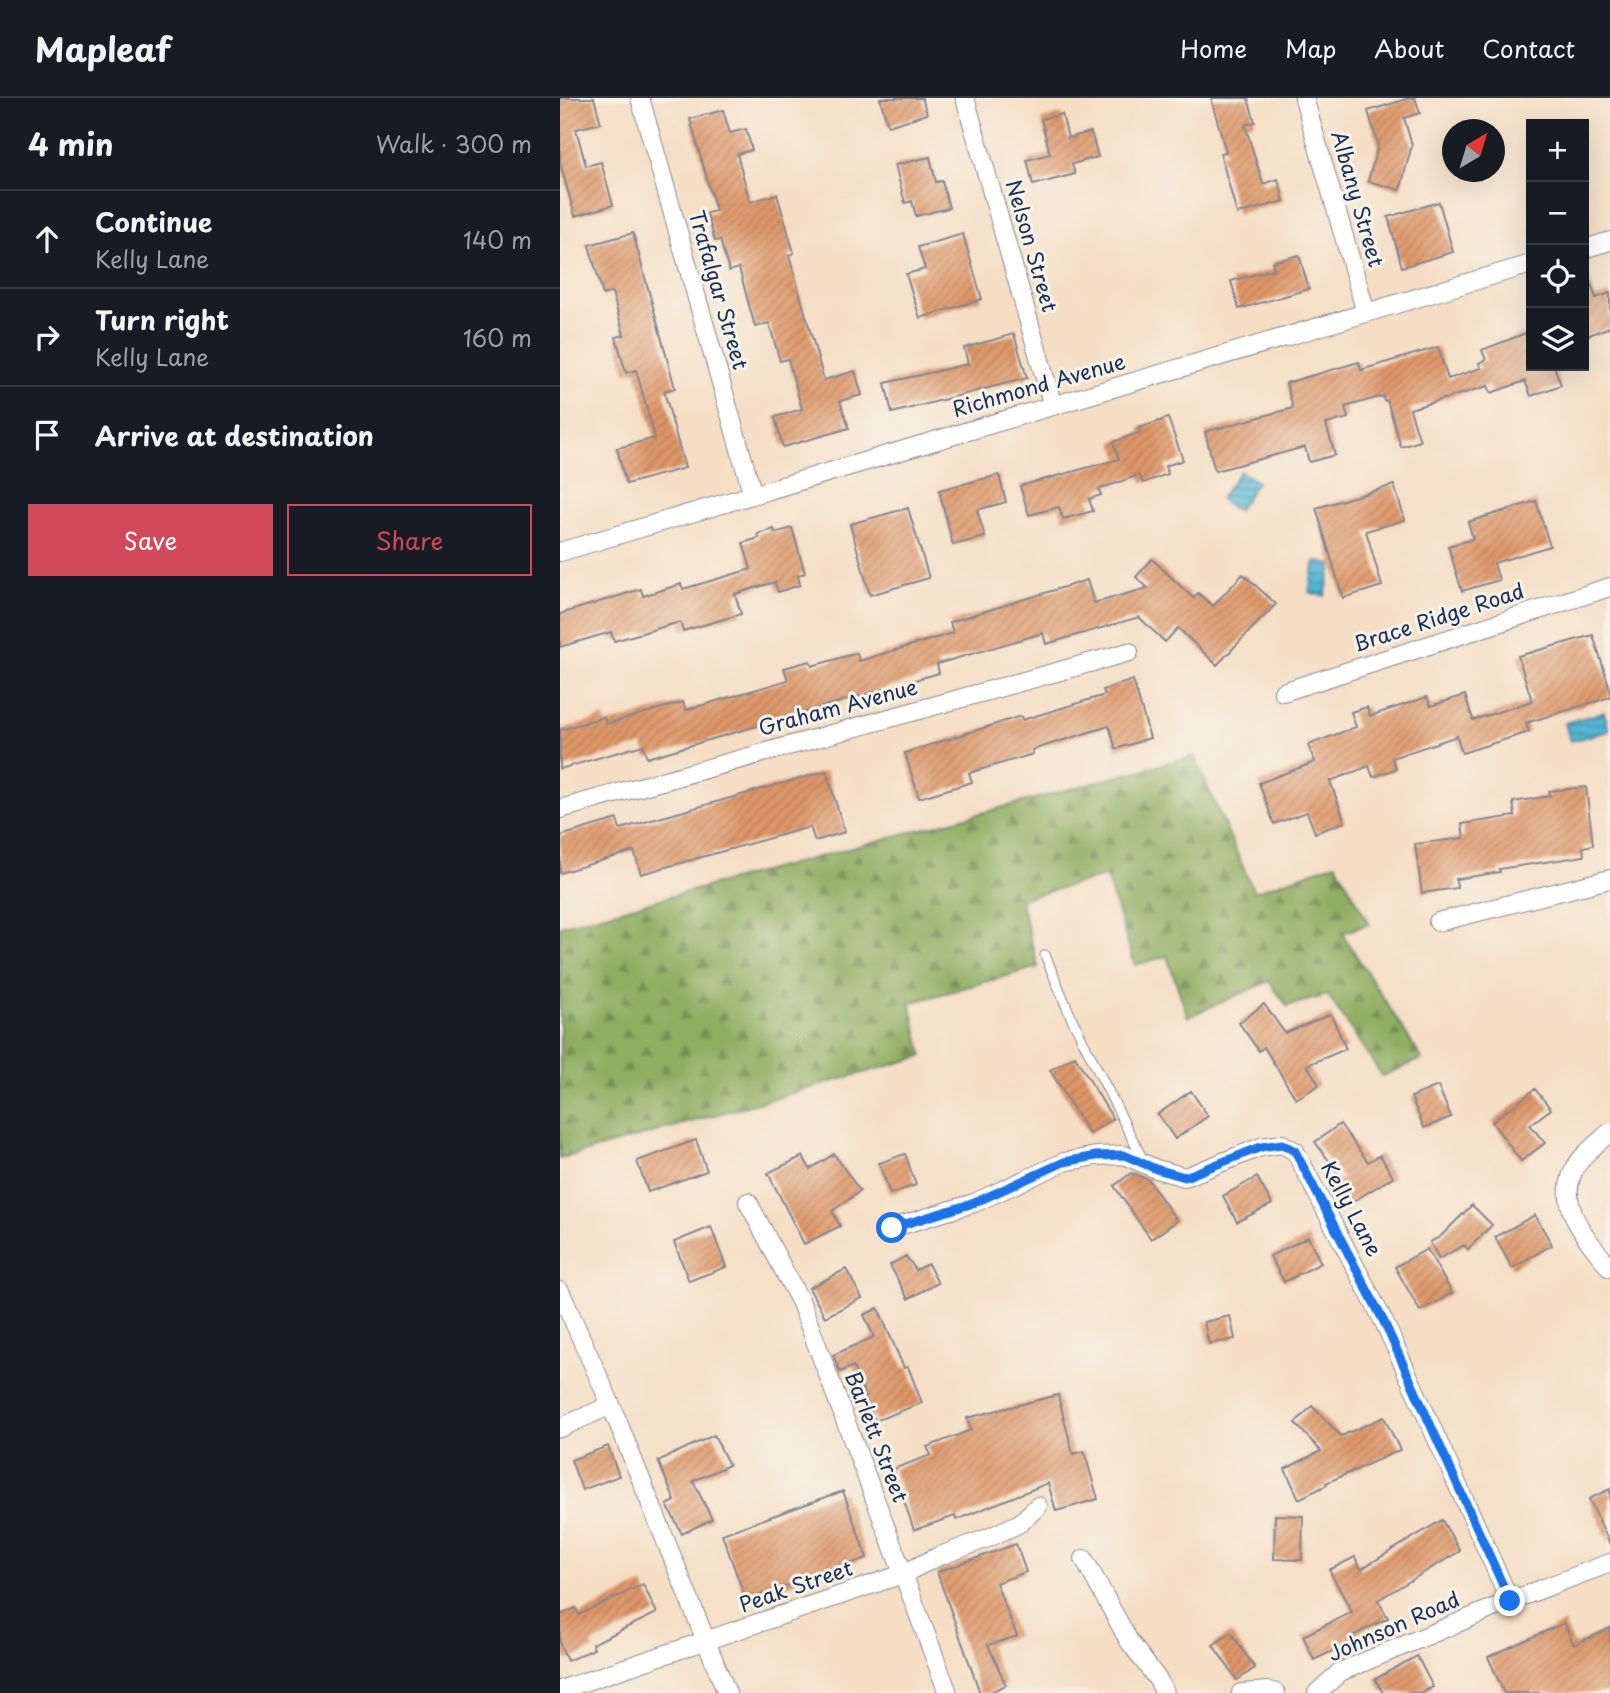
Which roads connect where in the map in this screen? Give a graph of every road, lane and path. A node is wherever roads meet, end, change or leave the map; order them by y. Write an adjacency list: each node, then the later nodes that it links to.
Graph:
1 (640, 98): 9 (street, Trafalgar Street)
2 (965, 98): 8 (street, Nelson Street)
3 (1304, 98): 7 (street, Albany Street)
4 (1610, 241): 5 (street)
5 (1589, 247)
6 (1526, 265): 7 (street, Richmond Avenue)
7 (1366, 313): 8 (street, Richmond Avenue)
8 (1053, 406): 9 (street, Richmond Avenue)
9 (753, 495): 10 (street, Richmond Avenue)
10 (560, 552)
11 (1610, 587): 13 (street, Brace Ridge Road)
12 (1129, 652): 14 (street, Graham Avenue)
13 (1283, 692)
14 (560, 809)
15 (1610, 879): 16 (street)
16 (1438, 922)
17 (1045, 956): 19 (lane)
18 (1610, 1132): 22 (street)
19 (1146, 1164): 21 (street, Kelly Lane); 30 (street, Kelly Lane)
20 (748, 1202): 29 (street, Barlett Street)
21 (892, 1228)
22 (1610, 1268)
23 (560, 1291): 24 (street)
24 (611, 1405): 25 (street); 31 (street)
25 (560, 1428)
26 (1038, 1506): 29 (street, Peak Street)
27 (1084, 1559): 35 (street)
28 (1610, 1563): 30 (street, Johnson Road)
29 (903, 1574): 31 (street, Peak Street); 34 (street, Barlett Street)
30 (1510, 1601): 38 (street, Johnson Road)
31 (707, 1642): 32 (street, Peak Street); 33 (street)
32 (560, 1690)
33 (727, 1693)
34 (948, 1693)
35 (1165, 1693)
36 (1241, 1693): 37 (street)
37 (1276, 1693)
38 (1317, 1693)

